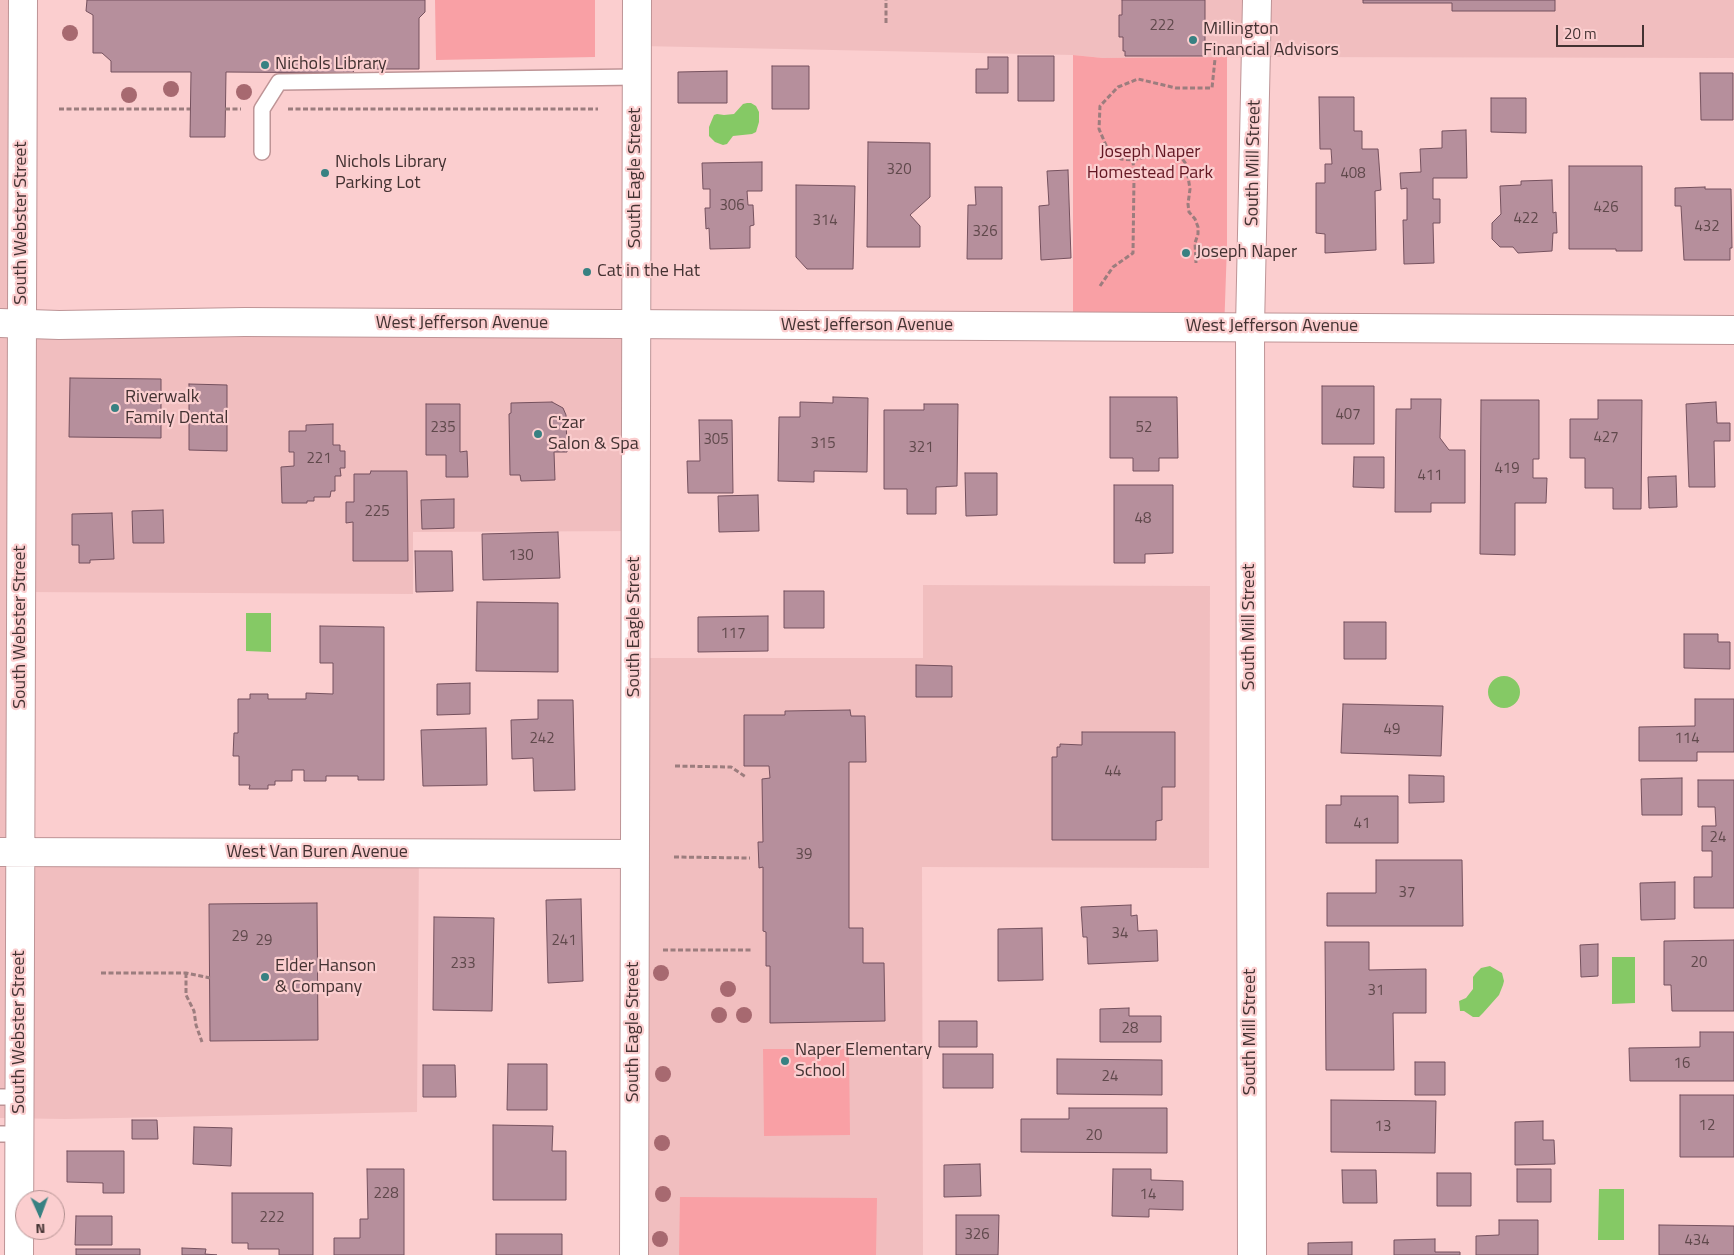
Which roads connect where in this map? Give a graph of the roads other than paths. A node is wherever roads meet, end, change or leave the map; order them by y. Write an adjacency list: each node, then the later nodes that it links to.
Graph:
1 (23, 0): 6 (street, South Webster Street)
2 (637, 0): 4 (street, South Eagle Street)
3 (1258, 0): 8 (street, South Mill Street)
4 (636, 77): 5 (lane); 7 (street, South Eagle Street)
5 (262, 152)
6 (11, 323): 7 (street, West Jefferson Avenue); 10 (street, South Webster Street)
7 (636, 324): 8 (street, West Jefferson Avenue); 11 (street, South Eagle Street)
8 (1250, 328): 9 (street, West Jefferson Avenue); 16 (street, South Mill Street)
9 (1734, 330)
10 (10, 852): 11 (street, West Van Buren Avenue); 12 (street, South Webster Street)
11 (634, 854): 15 (street, South Eagle Street)
12 (10, 1097): 13 (street, South Webster Street)
13 (10, 1134): 14 (street, South Webster Street)
14 (19, 1255)
15 (634, 1255)
16 (1252, 1255)

